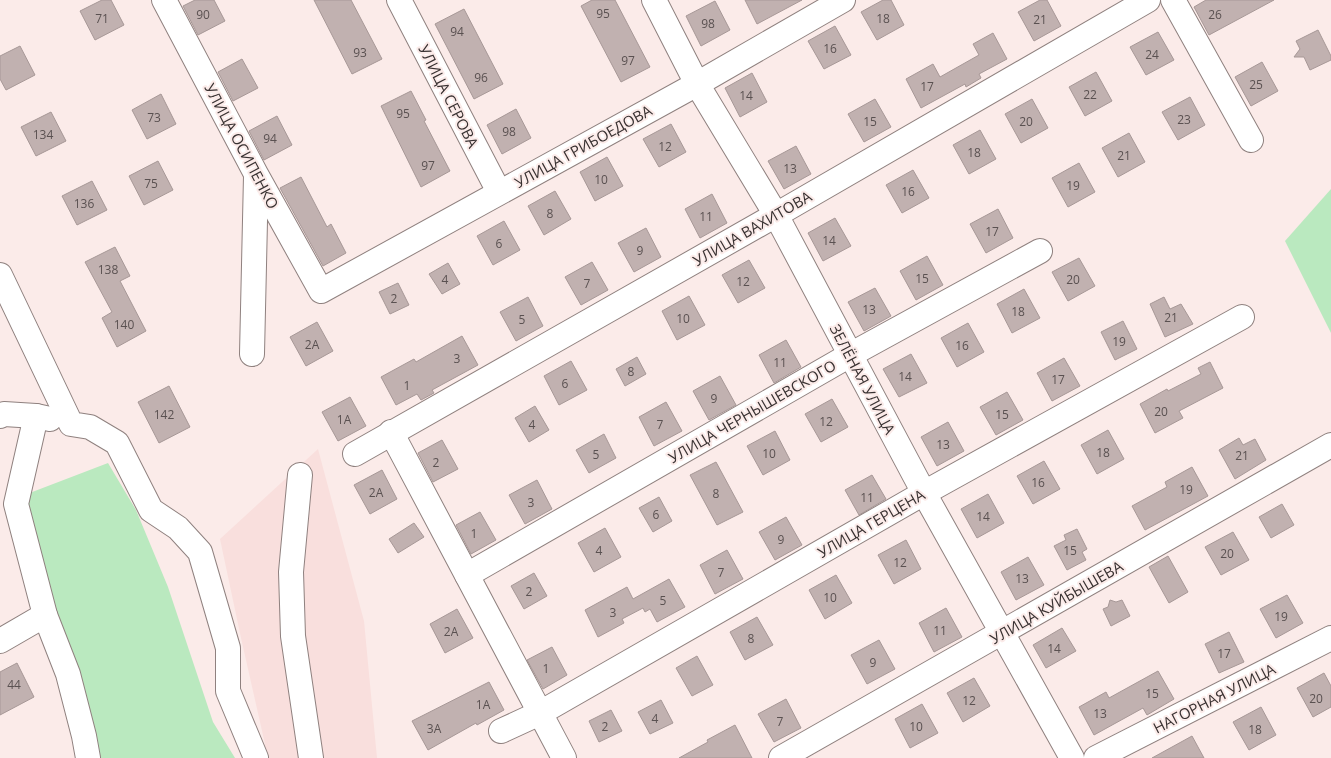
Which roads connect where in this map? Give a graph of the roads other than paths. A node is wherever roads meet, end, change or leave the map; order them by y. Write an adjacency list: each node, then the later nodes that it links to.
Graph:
1 (164, 0): 9 (street, УЛИЦА ОСИПЕНКО)
2 (399, 0): 10 (street, УЛИЦА СЕРОВА)
3 (654, 0): 7 (street, ЗЕЛЁНАЯ УЛИЦА)
4 (843, 0): 7 (street, УЛИЦА ГРИБОЕДОВА)
5 (1148, 0): 11 (street, УЛИЦА ВАХИТОВА)
6 (1173, 0): 8 (street)
7 (697, 84): 10 (street, УЛИЦА ГРИБОЕДОВА); 11 (street, ЗЕЛЁНАЯ УЛИЦА)
8 (1250, 140)
9 (256, 174): 14 (street, УЛИЦА ОСИПЕНКО); 16 (street)
10 (499, 192): 14 (street, УЛИЦА ГРИБОЕДОВА)
11 (776, 215): 17 (street, ЗЕЛЁНАЯ УЛИЦА); 21 (street, УЛИЦА ВАХИТОВА)
12 (1040, 251): 17 (street, УЛИЦА ЧЕРНЫШЕВСКОГО)
13 (0, 275): 20 (street)
14 (321, 291)
15 (1242, 317): 25 (street, УЛИЦА ГЕРЦЕНА)
16 (252, 354)
17 (850, 355): 25 (street, ЗЕЛЁНАЯ УЛИЦА); 26 (street, УЛИЦА ЧЕРНЫШЕВСКОГО)
18 (0, 416): 19 (street)
19 (36, 416): 20 (street); 27 (street)
20 (71, 424): 34 (street)
21 (391, 432): 23 (street, УЛИЦА ВАХИТОВА); 26 (street)
22 (1331, 445): 28 (street, УЛИЦА КУЙБЫШЕВА)
23 (354, 454)
24 (300, 475): 35 (street)
25 (924, 493): 28 (street, ЗЕЛЁНАЯ УЛИЦА); 31 (street, УЛИЦА ГЕРЦЕНА)
26 (467, 575): 31 (street)
27 (45, 616): 30 (street); 33 (street)
28 (1002, 633): 37 (street, УЛИЦА КУЙБЫШЕВА); 38 (street, ЗЕЛЁНАЯ УЛИЦА)
29 (1331, 638): 39 (street, НАГОРНАЯ УЛИЦА)
30 (0, 641)
31 (540, 713): 32 (street, УЛИЦА ГЕРЦЕНА); 36 (street)
32 (501, 731)
33 (88, 758)
34 (256, 758)
35 (311, 758)
36 (564, 758)
37 (780, 758)
38 (1072, 758)
39 (1096, 758)

